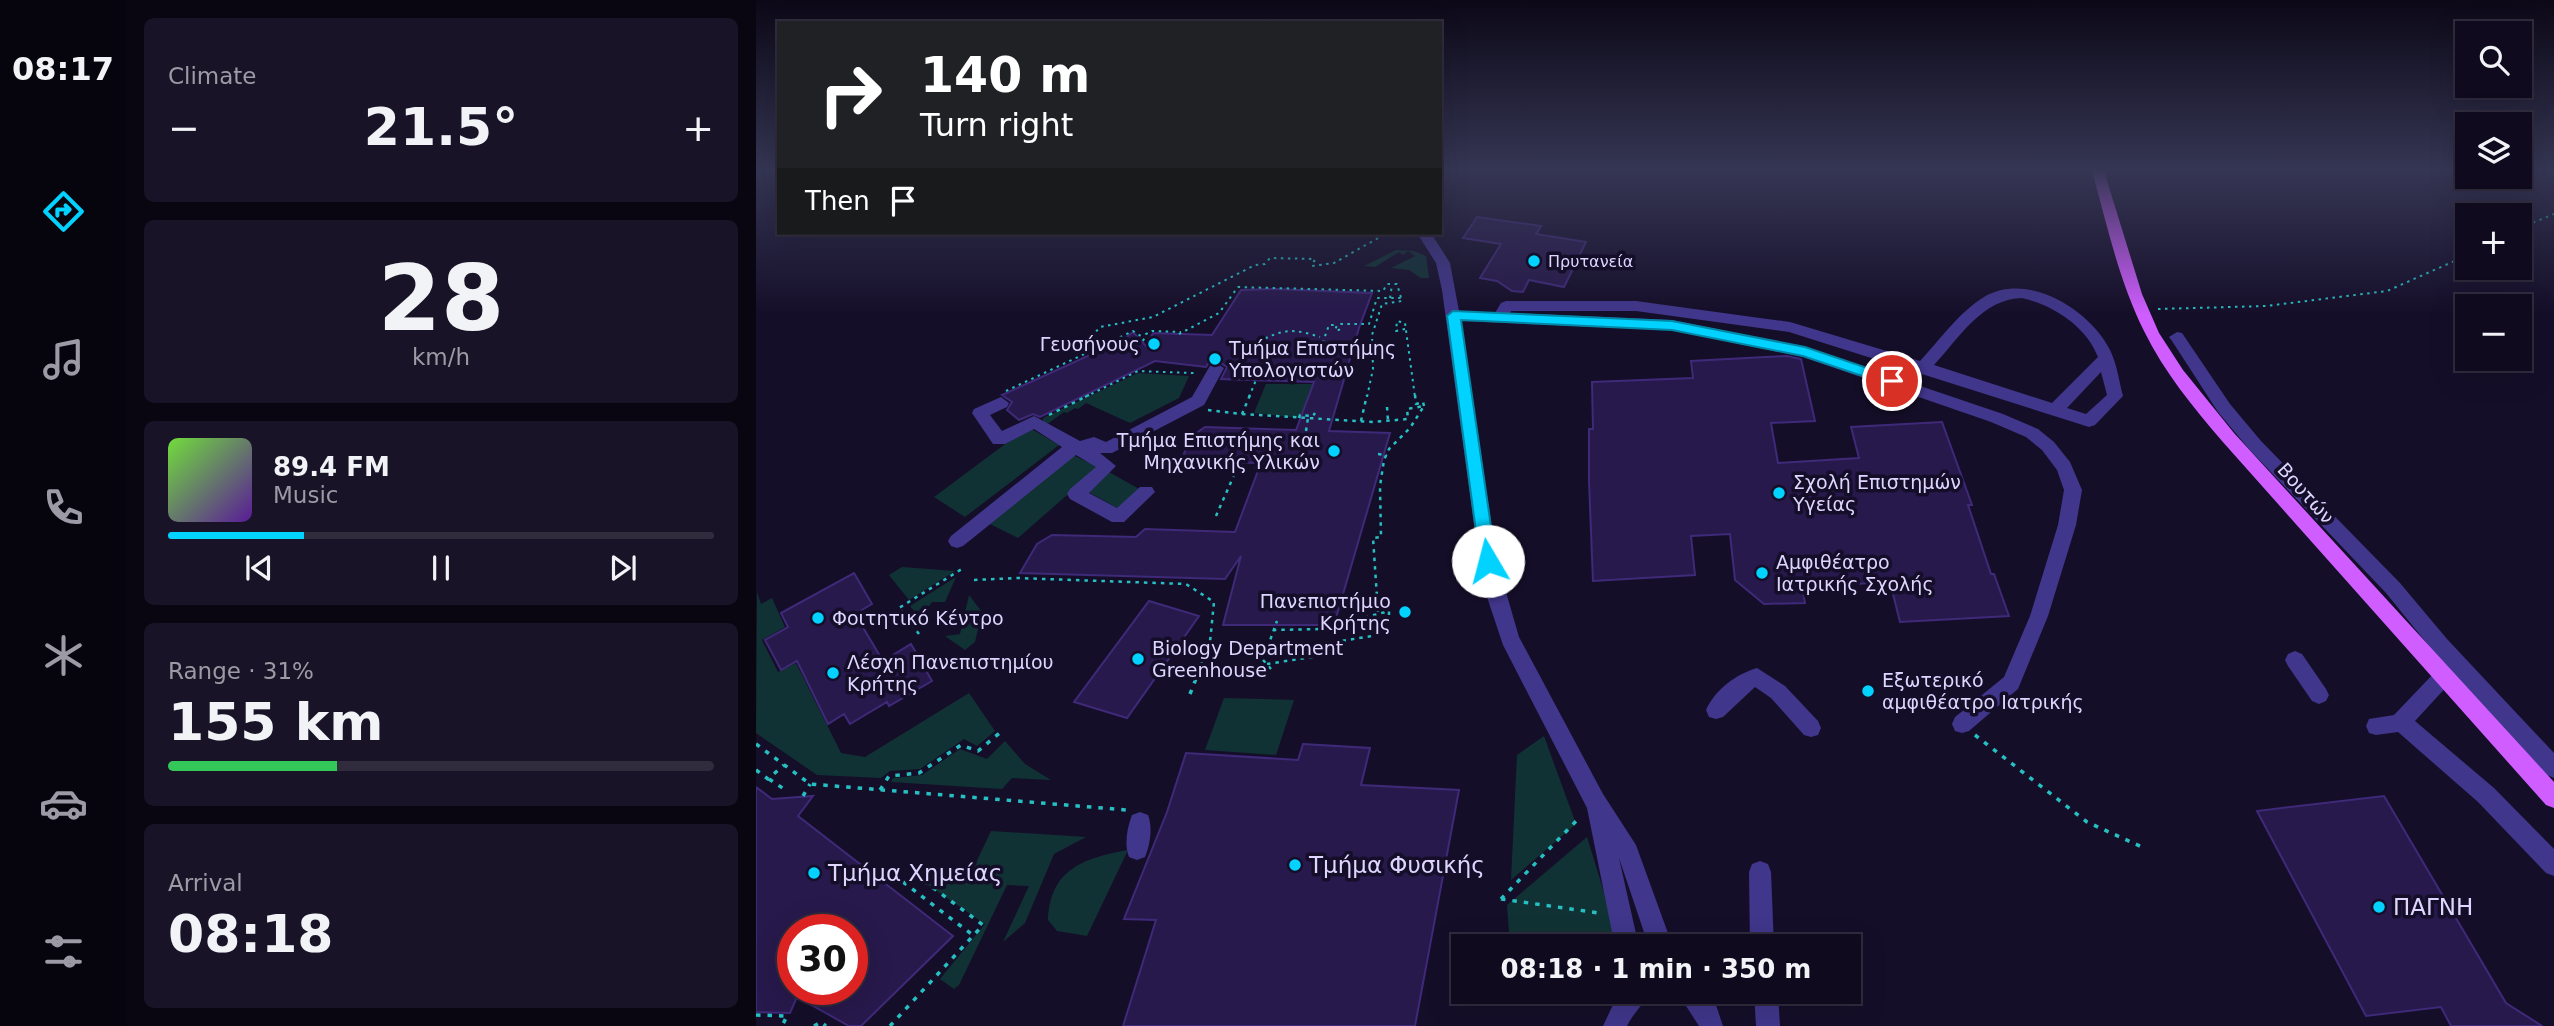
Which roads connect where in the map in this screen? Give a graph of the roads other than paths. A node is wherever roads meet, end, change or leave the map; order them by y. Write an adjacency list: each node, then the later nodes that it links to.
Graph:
1 (2113, 219): 15 (main road, Βουτών)
2 (1425, 235): 3 (street)
3 (1453, 316): 4 (street); 24 (street)
4 (1674, 318): 8 (street); 19 (street)
5 (2177, 337): 22 (street)
6 (2105, 359): 8 (street); 10 (street); 10 (street)
7 (1216, 368): 11 (street)
8 (1923, 368): 10 (street)
9 (1000, 399): 11 (street)
10 (2054, 411)
11 (1075, 449): 12 (street); 13 (street)
12 (1146, 492)
13 (957, 541)
14 (2295, 660): 16 (street)
15 (2443, 677): 18 (street); 23 (main road, Βουτών)
16 (2319, 695)
17 (1716, 710): 21 (street)
18 (2401, 722): 20 (street); 27 (street)
19 (1962, 724)
20 (2376, 726)
21 (1811, 728)
22 (2554, 768)
23 (2554, 798)
24 (1595, 801): 29 (street); 30 (street)
25 (1137, 817): 26 (street)
26 (1138, 849)
27 (2554, 865)
28 (1760, 872): 31 (street)
29 (1624, 934)
30 (1656, 934)
31 (1762, 934)
32 (1627, 1004): 35 (street)
33 (1700, 1004): 36 (street)
34 (1767, 1004): 37 (street)
35 (1615, 1026)
36 (1711, 1026)
37 (1768, 1026)

